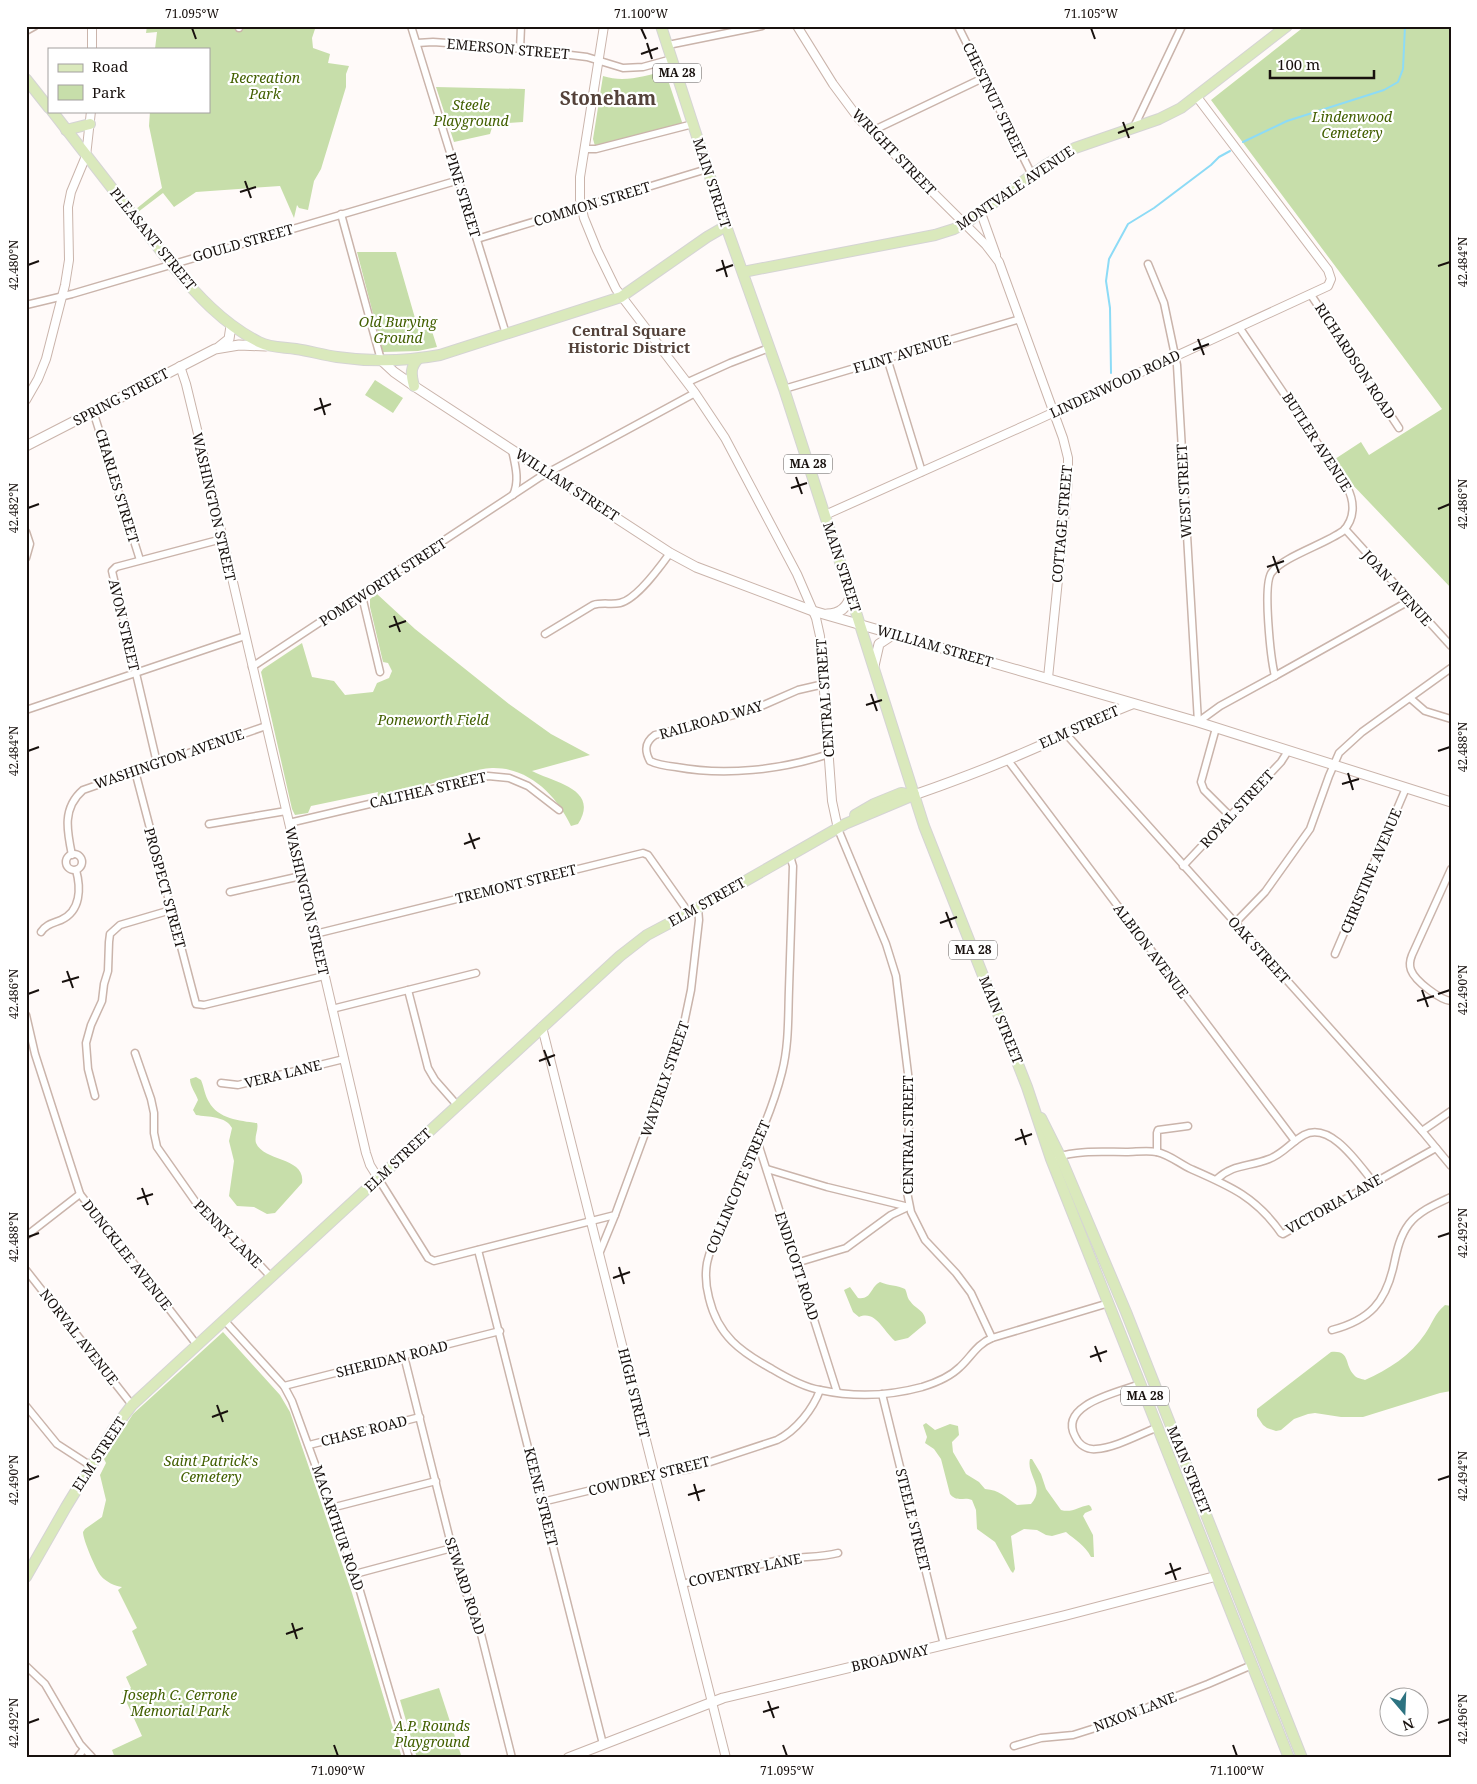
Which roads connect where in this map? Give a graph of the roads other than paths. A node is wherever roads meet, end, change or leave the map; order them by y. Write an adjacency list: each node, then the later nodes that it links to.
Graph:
1 (35, 26): 12 (street)
2 (92, 26): 15 (street)
3 (411, 26): 13 (street, PINE STREET)
4 (521, 26): 16 (street)
5 (604, 26): 18 (street, CENTRAL STREET)
6 (661, 26): 14 (main road, MAIN STREET / MA 28)
7 (762, 26): 14 (street)
8 (796, 26): 29 (street, WRIGHT STREET)
9 (958, 26): 20 (street, CHESTNUT STREET)
10 (1182, 26): 27 (street)
11 (1287, 26): 21 (main road, MONTVALE AVENUE)
12 (26, 31)
13 (417, 43): 16 (street, EMERSON STREET); 34 (street, PINE STREET)
14 (668, 45): 17 (main road, MAIN STREET / MA 28)
15 (92, 48)
16 (520, 50): 18 (street, EMERSON STREET)
17 (672, 59): 18 (street, EMERSON STREET); 26 (main road, MAIN STREET / MA 28)
18 (598, 61): 30 (street, CENTRAL STREET)
19 (26, 78): 22 (main road)
20 (983, 78): 29 (street); 33 (street, CHESTNUT STREET)
21 (1197, 97): 27 (main road, MONTVALE AVENUE); 45 (street, LINDENWOOD ROAD)
22 (48, 107)
23 (53, 112): 28 (main road, PLEASANT STREET)
24 (91, 112): 25 (street)
25 (90, 124): 28 (main road); 31 (street)
26 (693, 124): 30 (street); 32 (main road, MAIN STREET / MA 28)
27 (1134, 127): 33 (main road, MONTVALE AVENUE)
28 (66, 130): 31 (main road, PLEASANT STREET)
29 (872, 132): 38 (street, WRIGHT STREET)
30 (585, 149): 35 (street, CENTRAL STREET)
31 (86, 156): 42 (main road, PLEASANT STREET); 46 (street)
32 (707, 169): 35 (street, COMMON STREET); 39 (main road, MAIN STREET / MA 28)
33 (1032, 175): 36 (main road, MONTVALE AVENUE)
34 (459, 180): 37 (street, GOULD STREET); 40 (street, PINE STREET)
35 (581, 207): 40 (street, COMMON STREET); 47 (street, CENTRAL STREET)
36 (981, 213): 38 (main road, MONTVALE AVENUE); 41 (street, COTTAGE STREET)
37 (341, 214): 42 (street, GOULD STREET); 60 (street)
38 (964, 224): 41 (street, COTTAGE STREET); 44 (main road, MONTVALE AVENUE)
39 (726, 226): 44 (main road, MAIN STREET / MA 28); 47 (main road, PLEASANT STREET)
40 (477, 239): 52 (street, PINE STREET)
41 (999, 262): 49 (street, COTTAGE STREET)
42 (171, 264): 46 (street, GOULD STREET); 50 (main road, PLEASANT STREET)
43 (1148, 264): 57 (street, WEST STREET)
44 (743, 272): 55 (main road, MAIN STREET / MA 28)
45 (1311, 295): 51 (street, LINDENWOOD ROAD); 69 (street, RICHARDSON ROAD)
46 (62, 297): 48 (street, GOULD STREET); 66 (street)
47 (621, 297): 52 (main road, PLEASANT STREET); 62 (street, CENTRAL STREET)
48 (26, 305)
49 (1020, 319): 58 (street, FLINT AVENUE); 68 (street, COTTAGE STREET)
50 (231, 326): 54 (main road, PLEASANT STREET); 56 (main road, SPRING STREET)
51 (1239, 327): 57 (street, LINDENWOOD ROAD); 76 (street, BUTLER AVENUE)
52 (506, 334): 59 (main road, PLEASANT STREET)
53 (239, 345): 54 (main road, PLEASANT STREET); 56 (main road, SPRING STREET)
54 (271, 347): 60 (main road, PLEASANT STREET)
55 (769, 348): 62 (street); 64 (main road, MAIN STREET / MA 28)
56 (215, 349): 61 (main road, SPRING STREET)
57 (1176, 356): 68 (street, LINDENWOOD ROAD); 104 (street, WEST STREET)
58 (887, 358): 64 (street, FLINT AVENUE); 72 (street)
59 (418, 359): 60 (main road, PLEASANT STREET); 63 (main road)
60 (381, 360): 63 (main road, WILLIAM STREET)
61 (180, 366): 67 (main road, SPRING STREET); 78 (street, WASHINGTON STREET)
62 (688, 382): 65 (street, CENTRAL STREET)
63 (414, 386): 71 (main road, WILLIAM STREET)
64 (784, 389): 75 (main road, MAIN STREET / MA 28)
65 (695, 393): 73 (street, POMEWORTH STREET); 85 (street, CENTRAL STREET)
66 (26, 400)
67 (94, 411): 70 (main road, SPRING STREET); 81 (street, CHARLES STREET)
68 (1053, 412): 72 (street, LINDENWOOD ROAD); 98 (street, COTTAGE STREET)
69 (1399, 428)
70 (26, 446)
71 (512, 450): 73 (main road, WILLIAM STREET); 74 (street)
72 (922, 472): 75 (street, LINDENWOOD ROAD)
73 (547, 473): 74 (street, POMEWORTH STREET); 79 (main road, WILLIAM STREET)
74 (513, 495): 83 (street, POMEWORTH STREET)
75 (825, 515): 82 (main road, MAIN STREET / MA 28)
76 (1345, 529): 84 (street, JOAN AVENUE); 97 (street)
77 (26, 532): 80 (street)
78 (222, 539): 81 (street, AVON STREET); 90 (street, WASHINGTON STREET)
79 (670, 553): 85 (main road, WILLIAM STREET); 88 (street)
80 (26, 558)
81 (140, 560): 96 (street, AVON STREET)
82 (851, 594): 86 (main road); 87 (main road, MAIN STREET / MA 28)
83 (362, 596): 93 (street, POMEWORTH STREET); 95 (street)
84 (1409, 601): 91 (street, JOAN AVENUE); 97 (street)
85 (813, 611): 86 (main road, WILLIAM STREET); 99 (street, CENTRAL STREET)
86 (824, 614): 87 (main road, WILLIAM STREET)
87 (861, 625): 89 (main road, WILLIAM STREET); 92 (main road, MAIN STREET / MA 28)
88 (545, 634)
89 (894, 634): 92 (main road); 98 (main road, WILLIAM STREET)
90 (245, 636): 93 (street, WASHINGTON STREET); 96 (street)
91 (1451, 646)
92 (874, 666): 115 (main road, MAIN STREET / MA 28)
93 (252, 667): 105 (street, WASHINGTON STREET)
94 (1451, 668): 100 (street)
95 (380, 672)
96 (136, 673): 102 (street); 111 (street, AVON STREET)
97 (1274, 676): 104 (street)
98 (1048, 678): 101 (main road, WILLIAM STREET)
99 (824, 684): 109 (street, CENTRAL STREET); 109 (street, RAILROAD WAY)
100 (1410, 698): 103 (street); 112 (street)
101 (1133, 704): 104 (main road, WILLIAM STREET); 107 (main road, ELM STREET)
102 (26, 710)
103 (1451, 719)
104 (1198, 722): 106 (main road, WILLIAM STREET)
105 (266, 726): 111 (street, WASHINGTON AVENUE); 118 (street, WASHINGTON STREET)
106 (1216, 728): 108 (main road, WILLIAM STREET); 119 (street)
107 (1066, 734): 110 (main road, ELM STREET); 125 (street, OAK STREET)
108 (1288, 750): 112 (main road, WILLIAM STREET); 119 (street, ROYAL STREET)
109 (829, 754): 122 (street, CENTRAL STREET)
110 (1007, 759): 115 (main road, ELM STREET); 153 (street, ALBION AVENUE)
111 (157, 763): 113 (street, WASHINGTON AVENUE)
112 (1333, 765): 114 (main road, WILLIAM STREET); 133 (street)
113 (135, 771): 123 (street, WASHINGTON AVENUE); 131 (street, PROSPECT STREET)
114 (1406, 788): 116 (main road, WILLIAM STREET); 136 (street, CHRISTINE AVENUE)
115 (914, 795): 122 (main road, ELM STREET); 156 (main road, MAIN STREET / MA 28)
116 (1451, 802)
117 (559, 810): 120 (street, CALTHEA STREET)
118 (286, 811): 120 (street, WASHINGTON STREET); 121 (street)
119 (1230, 816): 125 (street, ROYAL STREET)
120 (289, 823): 128 (street, WASHINGTON STREET)
121 (210, 824)
122 (841, 827): 124 (main road, ELM STREET); 164 (street, CENTRAL STREET)
123 (72, 854): 127 (street, WASHINGTON AVENUE); 127 (street, WASHINGTON AVENUE)
124 (790, 856): 130 (main road, ELM STREET); 152 (street, COLLINCOTE STREET)
125 (1183, 866): 133 (street, OAK STREET)
126 (1451, 869): 140 (street)
127 (76, 870): 134 (street, WASHINGTON AVENUE)
128 (301, 876): 129 (street); 135 (street, WASHINGTON STREET)
129 (230, 892)
130 (698, 908): 132 (main road, ELM STREET); 165 (street, WAVERLY STREET)
131 (171, 910): 138 (street, PROSPECT STREET); 147 (street)
132 (689, 913): 135 (street, TREMONT STREET); 143 (main road, ELM STREET)
133 (1235, 923): 151 (street, OAK STREET)
134 (41, 932)
135 (314, 934): 138 (street, WASHINGTON STREET)
136 (1335, 954)
137 (476, 973): 139 (street)
138 (324, 976): 141 (street, WASHINGTON STREET)
139 (408, 990): 141 (street); 148 (street)
140 (1451, 1001)
141 (332, 1009): 145 (street, WASHINGTON STREET)
142 (26, 1015): 162 (street, DUNCKLEE AVENUE)
143 (542, 1027): 148 (main road, ELM STREET); 166 (street, HIGH STREET)
144 (135, 1053): 174 (street, PENNY LANE)
145 (344, 1059): 146 (street, VERA LANE); 159 (street, WASHINGTON STREET)
146 (221, 1083)
147 (95, 1096)
148 (457, 1105): 159 (main road, ELM STREET)
149 (1451, 1111): 151 (street)
150 (1188, 1126): 155 (street)
151 (1422, 1132): 154 (street, OAK STREET)
152 (757, 1140): 158 (street, ENDICOTT ROAD); 186 (street, COLLINCOTE STREET)
153 (1296, 1141): 160 (street); 161 (street)
154 (1436, 1148): 157 (street, OAK STREET); 161 (street, VICTORIA LANE)
155 (1157, 1152): 156 (street); 160 (street)
156 (1056, 1158): 167 (main road, MAIN STREET / MA 28); 168 (main road, MAIN STREET / MA 28)
157 (1451, 1166)
158 (766, 1169): 164 (street); 172 (street, ENDICOTT ROAD)
159 (378, 1178): 170 (street, WASHINGTON STREET); 174 (main road, ELM STREET)
160 (1217, 1179): 161 (street, VICTORIA LANE)
161 (1374, 1183)
162 (80, 1194): 169 (street); 182 (street, DUNCKLEE AVENUE)
163 (1451, 1197): 178 (street)
164 (909, 1207): 172 (street); 181 (street, CENTRAL STREET)
165 (615, 1215): 166 (street); 171 (street, WAVERLY STREET)
166 (591, 1221): 170 (street, WASHINGTON STREET); 171 (street, HIGH STREET)
167 (1079, 1230): 168 (main road); 175 (main road, MAIN STREET / MA 28)
168 (1092, 1231): 180 (main road, MAIN STREET / MA 28)
169 (26, 1236)
170 (478, 1250): 179 (street, KEENE STREET)
171 (599, 1254): 195 (street, HIGH STREET)
172 (796, 1263): 187 (street, ENDICOTT ROAD)
173 (26, 1270): 189 (street, NORVAL AVENUE)
174 (270, 1277): 176 (main road, ELM STREET)
175 (1108, 1303): 177 (main road, MAIN STREET / MA 28); 181 (street, COLLINCOTE STREET)
176 (224, 1320): 182 (main road, ELM STREET); 185 (street, MACARTHUR ROAD)
177 (1119, 1330): 180 (main road); 184 (main road, MAIN STREET / MA 28)
178 (1332, 1330)
179 (500, 1332): 183 (street, SHERIDAN ROAD); 197 (street, KEENE STREET)
180 (1135, 1334): 219 (main road, MAIN STREET / MA 28)
181 (992, 1338): 188 (street, COLLINCOTE STREET)
182 (197, 1345): 189 (main road, ELM STREET)
183 (404, 1356): 185 (street, SHERIDAN ROAD); 191 (street, SEWARD ROAD)
184 (1140, 1384): 192 (main road, MAIN STREET / MA 28); 192 (street)
185 (284, 1386): 193 (street, MACARTHUR ROAD)
186 (820, 1390): 187 (street, COLLINCOTE STREET); 195 (street, COWDREY STREET)
187 (837, 1392): 188 (street, COLLINCOTE STREET)
188 (882, 1394): 205 (street, STEELE STREET)
189 (132, 1405): 194 (main road, ELM STREET)
190 (26, 1406): 194 (street)
191 (420, 1417): 193 (street, CHASE ROAD); 196 (street, SEWARD ROAD)
192 (1158, 1427): 203 (main road, MAIN STREET / MA 28)
193 (309, 1445): 198 (street, MACARTHUR ROAD)
194 (91, 1466): 201 (main road, ELM STREET)
195 (655, 1475): 197 (street, COWDREY STREET); 204 (street, HIGH STREET)
196 (436, 1481): 198 (street); 199 (street, SEWARD ROAD)
197 (542, 1502): 209 (street, KEENE STREET)
198 (331, 1508): 202 (street, MACARTHUR ROAD)
199 (452, 1548): 202 (street); 215 (street, SEWARD ROAD)
200 (838, 1553): 204 (street, COVENTRY LANE)
201 (27, 1573)
202 (355, 1574): 214 (street, MACARTHUR ROAD)
203 (1217, 1576): 205 (main road, BROADWAY); 206 (main road, MAIN STREET / MA 28)
204 (682, 1584): 208 (street, HIGH STREET)
205 (944, 1645): 208 (main road, BROADWAY)
206 (1252, 1665): 210 (street, NIXON LANE); 218 (main road, MAIN STREET / MA 28)
207 (26, 1666): 211 (street)
208 (712, 1702): 209 (main road, BROADWAY); 217 (street, HIGH STREET)
209 (603, 1744): 216 (main road, BROADWAY)
210 (1014, 1746)
211 (84, 1749): 212 (street); 213 (street)
212 (92, 1757)
213 (77, 1758)
214 (409, 1758)
215 (512, 1758)
216 (568, 1758)
217 (726, 1758)
218 (1289, 1758)
219 (1302, 1758)

